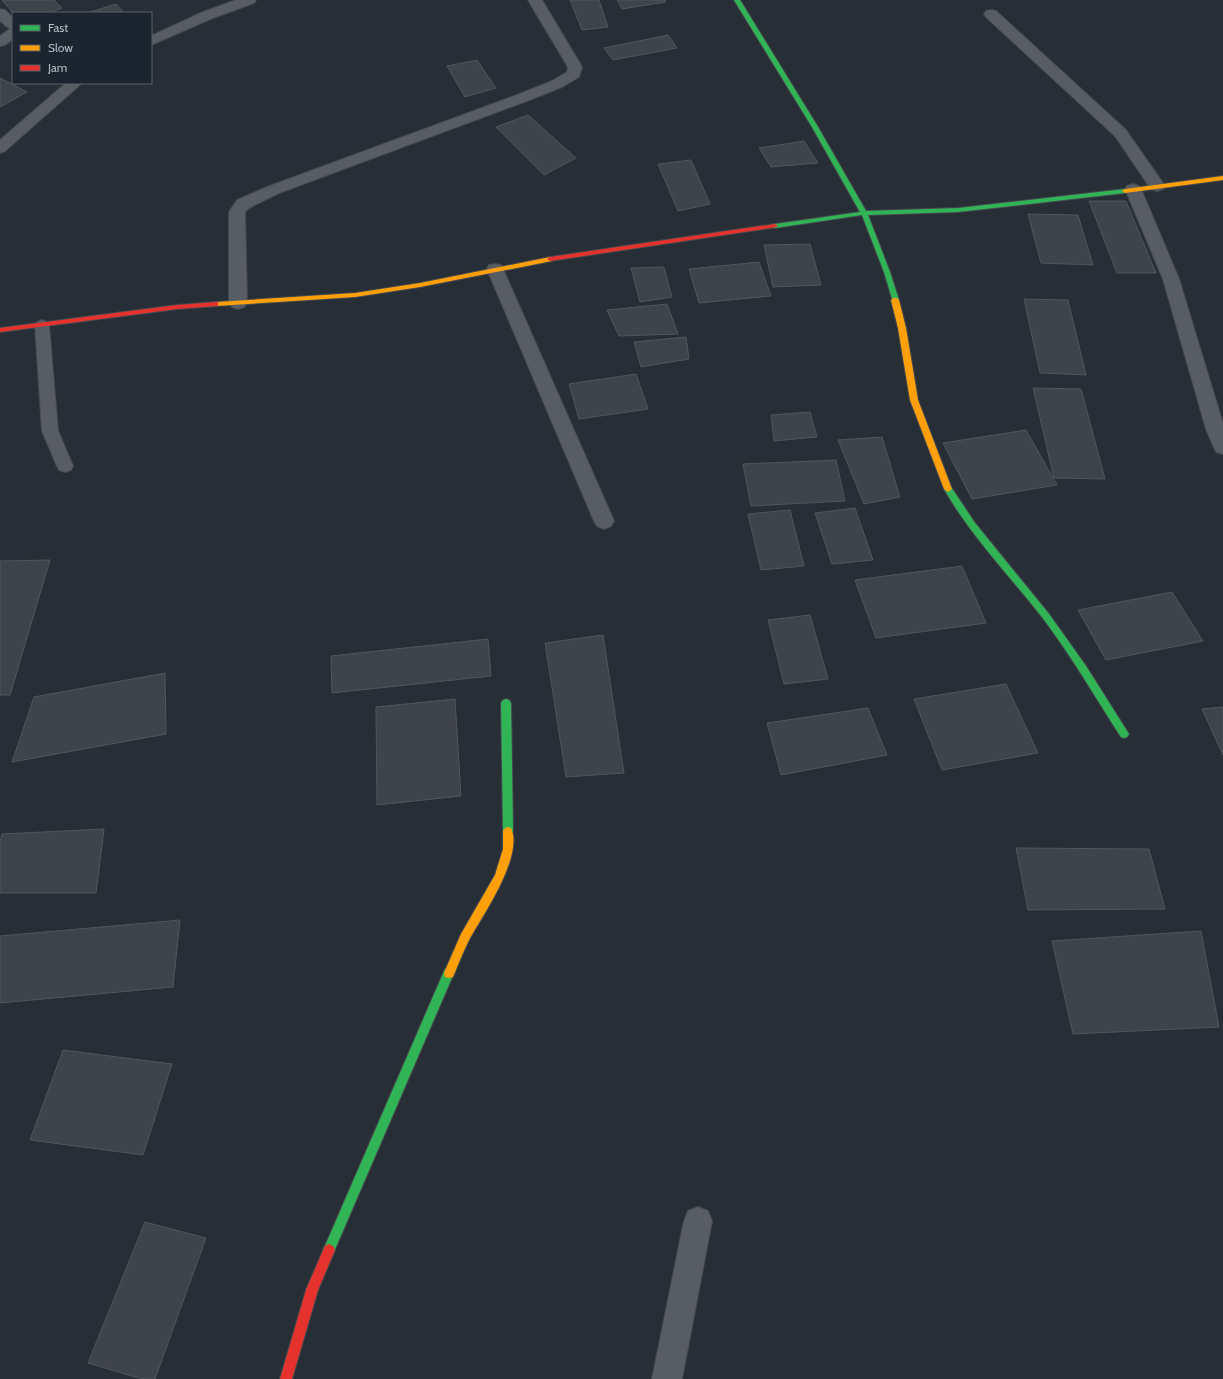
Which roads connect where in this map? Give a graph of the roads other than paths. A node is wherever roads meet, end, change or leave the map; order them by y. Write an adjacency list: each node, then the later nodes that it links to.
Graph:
1 (249, 0): 8 (street)
2 (535, 0): 17 (street)
3 (737, 0): 15 (street)
4 (0, 13): 6 (street)
5 (991, 14): 13 (street)
6 (12, 25)
7 (12, 34): 9 (street)
8 (152, 41)
9 (0, 42)
10 (74, 84): 11 (street)
11 (0, 148)
12 (1223, 178): 13 (street)
13 (1157, 186): 14 (street)
14 (1133, 189): 15 (street); 20 (street)
15 (864, 213): 16 (street); 24 (street)
16 (495, 269): 17 (street); 22 (street)
17 (238, 303): 18 (street)
18 (42, 325): 19 (street); 21 (lane)
19 (0, 330)
20 (1223, 447)
21 (65, 466)
22 (604, 521)
23 (506, 703): 26 (street)
24 (1124, 734)
25 (698, 1221): 27 (street)
26 (286, 1379)
27 (666, 1379)

